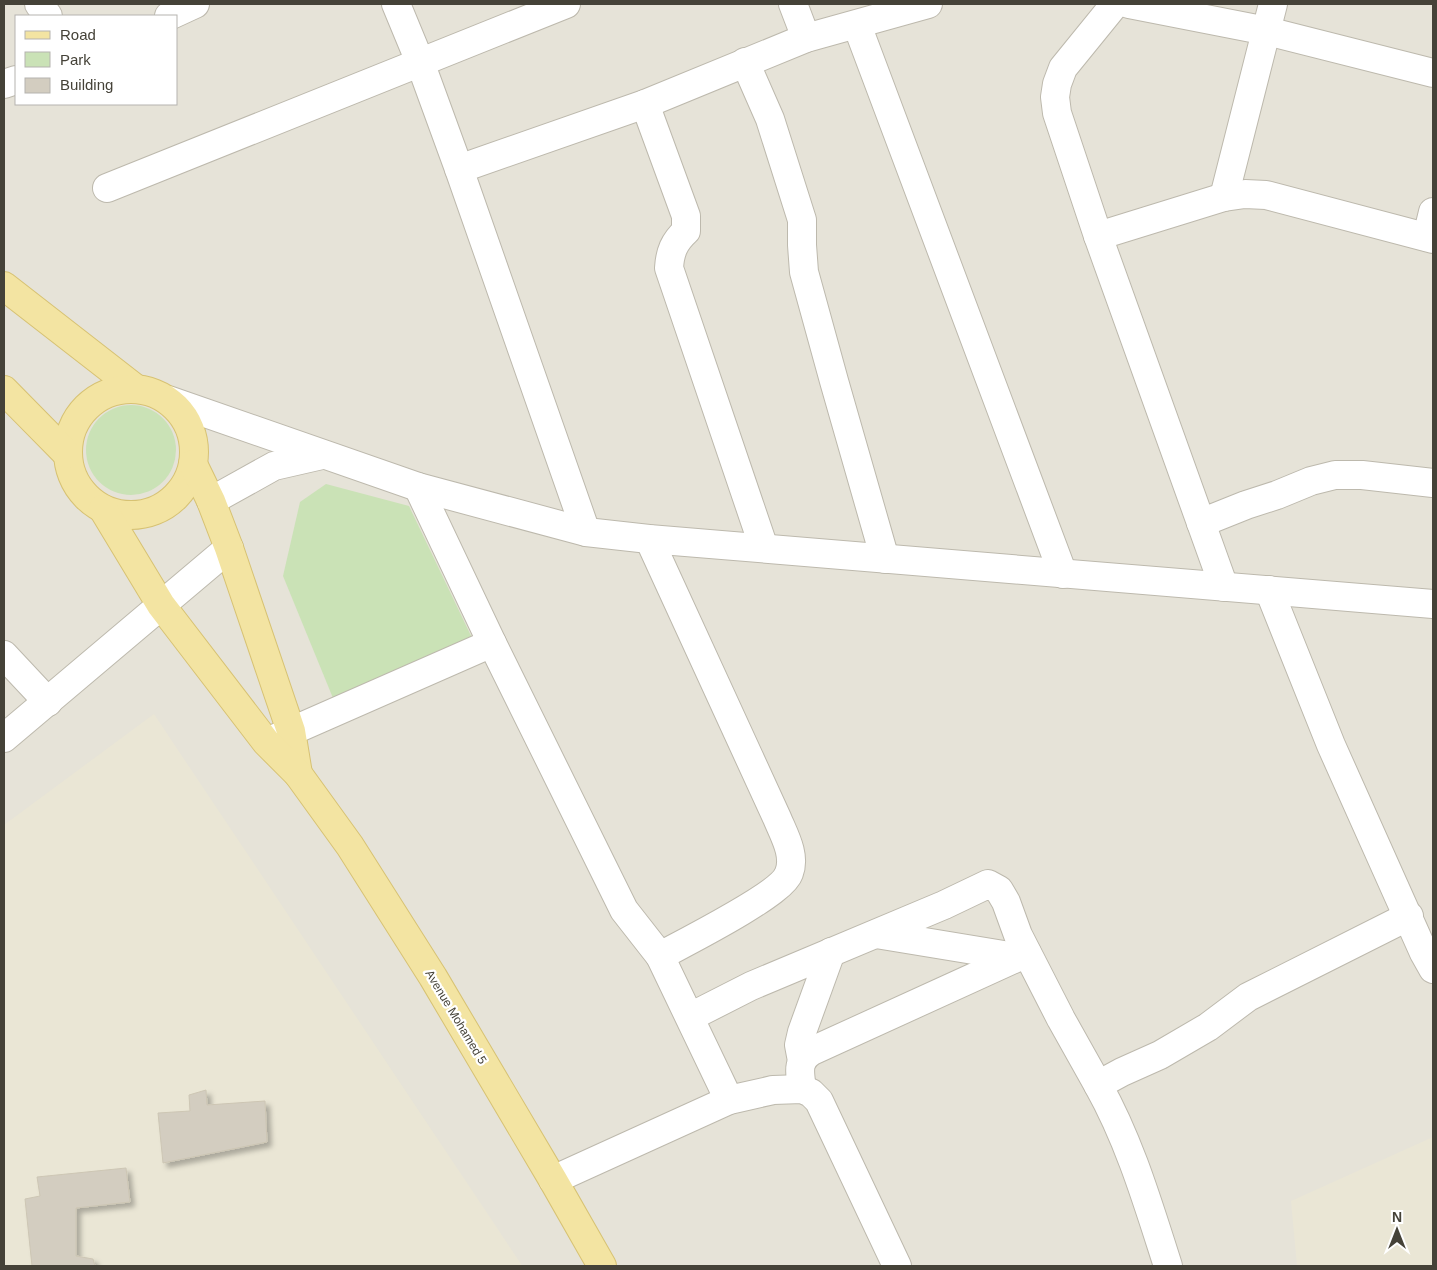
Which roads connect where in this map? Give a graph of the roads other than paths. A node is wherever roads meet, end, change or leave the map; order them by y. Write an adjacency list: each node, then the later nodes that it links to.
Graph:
1 (39, 4): 10 (street)
2 (195, 4): 11 (street)
3 (396, 4): 15 (street)
4 (566, 4): 15 (street)
5 (793, 4): 14 (street)
6 (928, 4): 12 (street)
7 (1115, 4): 23 (street)
8 (1128, 4): 13 (street)
9 (1274, 4): 13 (street)
10 (47, 15)
11 (171, 15)
12 (857, 25): 14 (street); 41 (street)
13 (1267, 31): 17 (street); 21 (street)
14 (806, 38): 16 (street)
15 (420, 62): 19 (street); 20 (street)
16 (746, 62): 18 (street); 40 (street)
17 (1433, 73)
18 (645, 104): 19 (street); 39 (street)
19 (459, 169): 36 (street)
20 (107, 188)
21 (1224, 197): 22 (street); 23 (street)
22 (1431, 230)
23 (1098, 236): 35 (street)
24 (4, 286): 25 (main road)
25 (135, 388): 27 (main road); 28 (main road)
26 (4, 390): 28 (main road)
27 (168, 400): 29 (street); 30 (main road)
28 (67, 454): 34 (main road)
29 (322, 455): 32 (street); 33 (street)
30 (193, 464): 33 (main road); 34 (main road)
31 (1433, 483): 35 (street)
32 (418, 487): 36 (street); 46 (street)
33 (211, 501): 38 (main road)
34 (103, 509): 45 (main road, Avenue Mohamed 5)
35 (1201, 523): 42 (street)
36 (586, 532): 37 (street)
37 (649, 539): 39 (street); 57 (street)
38 (229, 548): 45 (street); 49 (main road)
39 (764, 548): 40 (street)
40 (885, 559): 41 (street)
41 (1063, 574): 42 (street)
42 (1224, 587): 43 (street)
43 (1269, 590): 44 (street); 53 (street)
44 (1433, 604)
45 (161, 605): 48 (street); 51 (main road, Avenue Mohamed 5)
46 (492, 643): 49 (street); 57 (street)
47 (4, 655): 48 (street)
48 (48, 702): 50 (street)
49 (291, 731): 51 (street); 52 (main road)
50 (4, 738)
51 (266, 742): 52 (main road, Avenue Mohamed 5)
52 (298, 774): 64 (main road, Avenue Mohamed 5)
53 (1408, 916): 58 (street); 61 (street)
54 (876, 934): 55 (street); 56 (street); 56 (street)
55 (831, 952): 59 (street); 60 (street)
56 (1022, 955): 60 (street); 61 (street)
57 (660, 956): 59 (street)
58 (1433, 970)
59 (690, 1017): 63 (street)
60 (802, 1061): 62 (street)
61 (1098, 1085): 67 (street)
62 (802, 1089): 63 (street); 66 (street)
63 (729, 1100): 64 (street)
64 (553, 1180): 65 (main road, Avenue Mohamed 5)
65 (602, 1266)
66 (897, 1266)
67 (1168, 1266)

